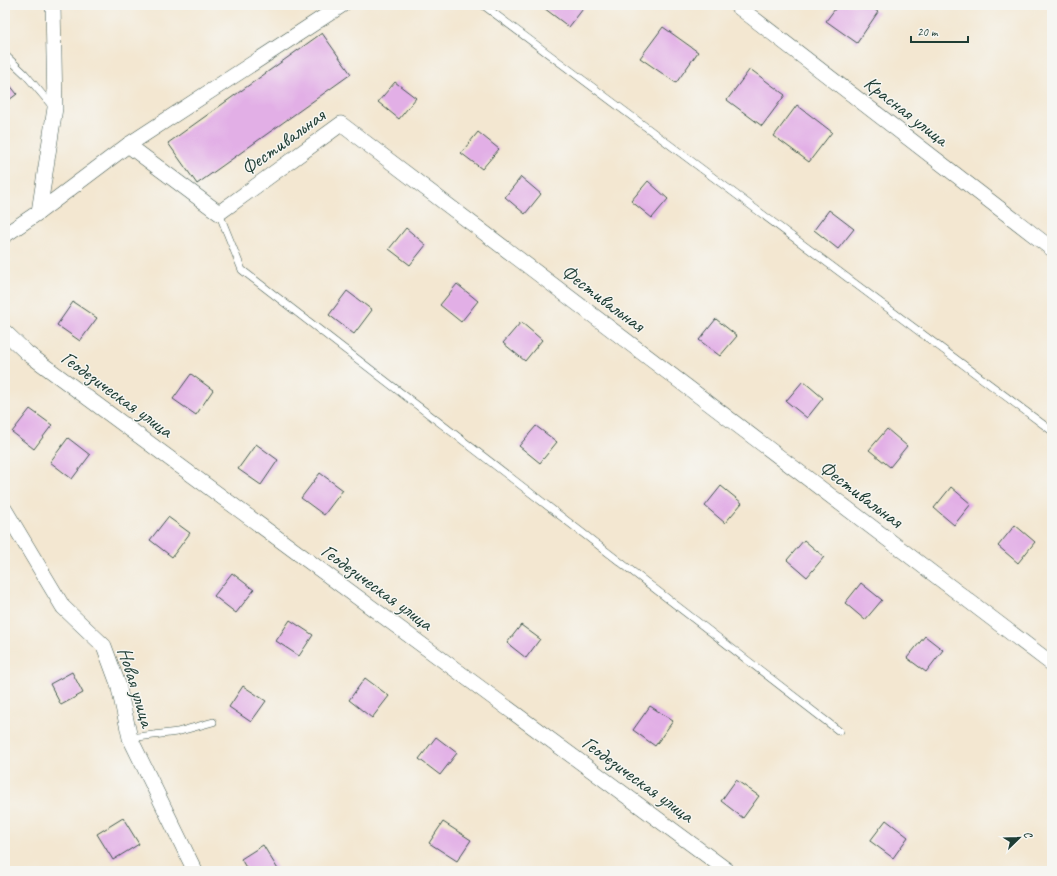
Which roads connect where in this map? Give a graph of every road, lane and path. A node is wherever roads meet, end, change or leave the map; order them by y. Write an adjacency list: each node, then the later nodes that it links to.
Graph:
1 (53, 5): 6 (street)
2 (342, 5): 7 (street)
3 (483, 5): 13 (lane)
4 (736, 5): 11 (street, Красная улица)
5 (5, 55): 6 (lane)
6 (55, 108): 8 (street)
7 (128, 145): 8 (street); 9 (street)
8 (39, 212): 10 (street)
9 (219, 213): 15 (street, Фестивальная); 17 (lane)
10 (5, 235)
11 (1052, 249)
12 (5, 332): 20 (street, Геодезическая улица)
13 (1052, 431)
14 (5, 510): 18 (street, Новая улица)
15 (1052, 664)
16 (213, 722): 18 (lane)
17 (839, 731)
18 (130, 738): 19 (street, Новая улица)
19 (195, 871)
20 (728, 871)

